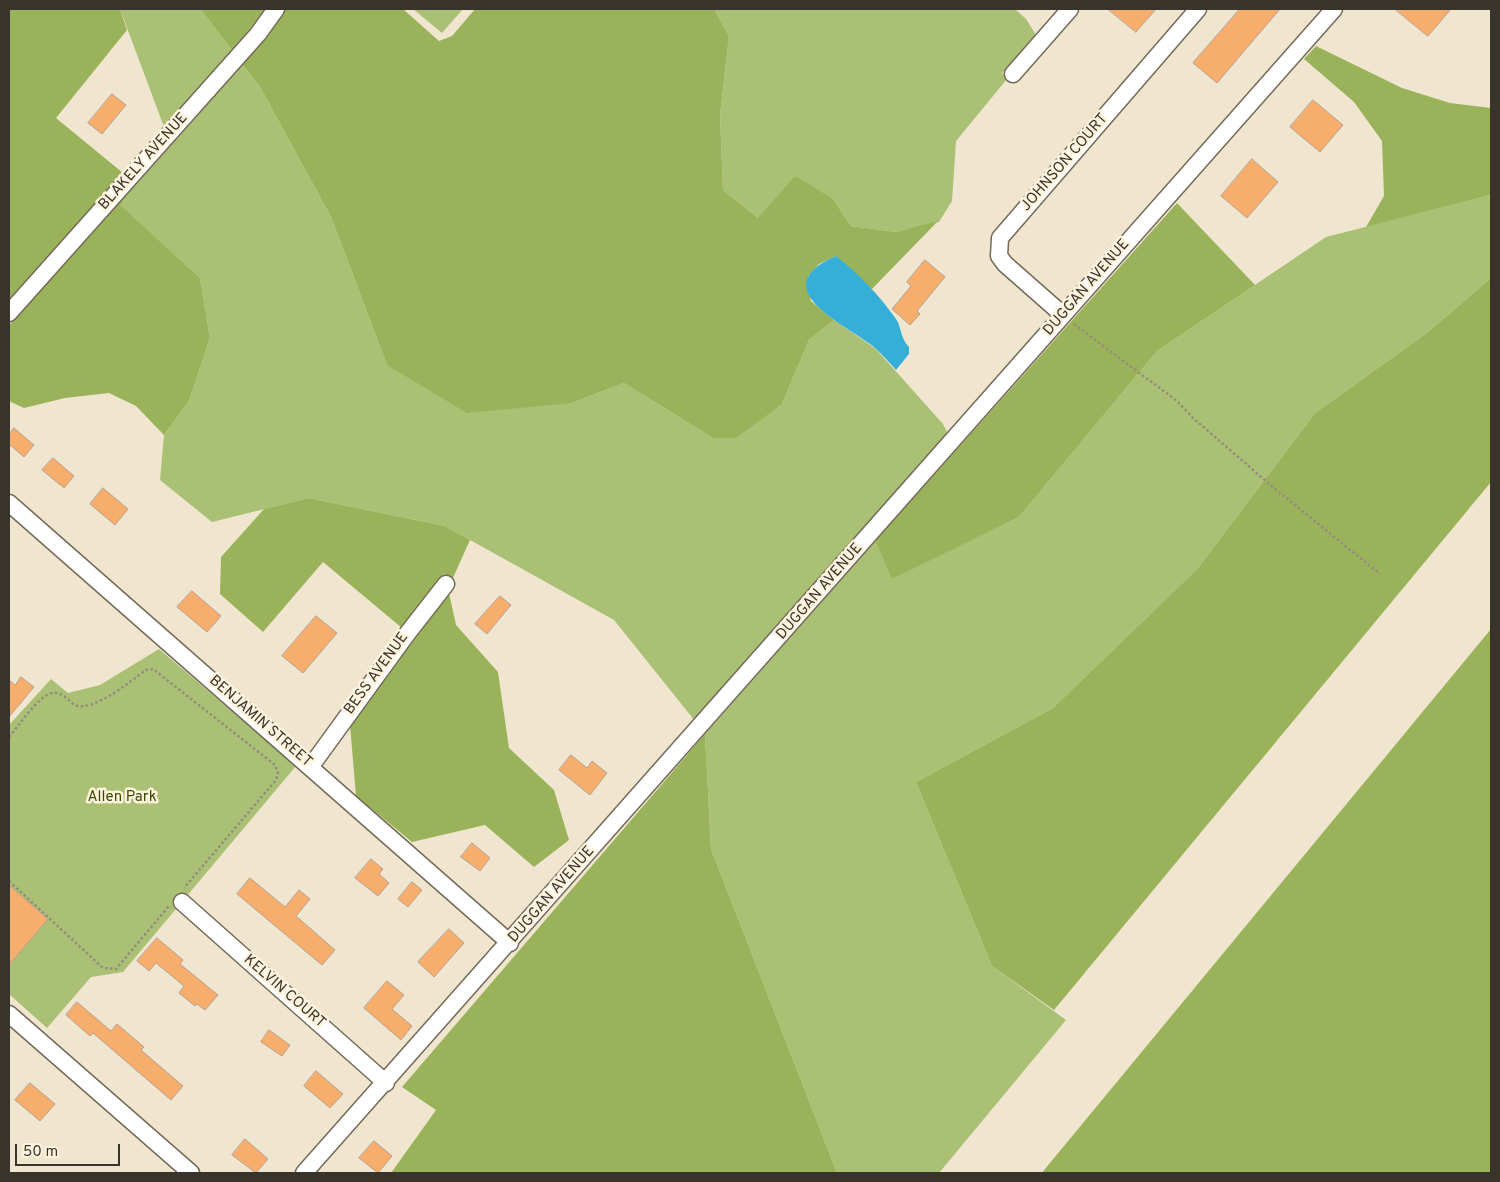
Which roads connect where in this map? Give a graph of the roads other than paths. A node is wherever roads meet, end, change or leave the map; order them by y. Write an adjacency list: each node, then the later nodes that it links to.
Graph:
1 (276, 9): 6 (street, BLAKELY AVENUE)
2 (1070, 9): 5 (street)
3 (1198, 9): 7 (street, JOHNSON COURT)
4 (1334, 9): 7 (street, DUGGAN AVENUE)
5 (1013, 74)
6 (9, 313)
7 (1063, 315): 12 (street, DUGGAN AVENUE)
8 (9, 503): 10 (street, BENJAMIN STREET)
9 (446, 584): 10 (street, BESS AVENUE)
10 (311, 766): 12 (street, BENJAMIN STREET)
11 (178, 899): 14 (street, KELVIN COURT)
12 (510, 943): 14 (street, DUGGAN AVENUE)
13 (9, 1014): 15 (street)
14 (386, 1083): 16 (street, DUGGAN AVENUE)
15 (191, 1173)
16 (304, 1173)

